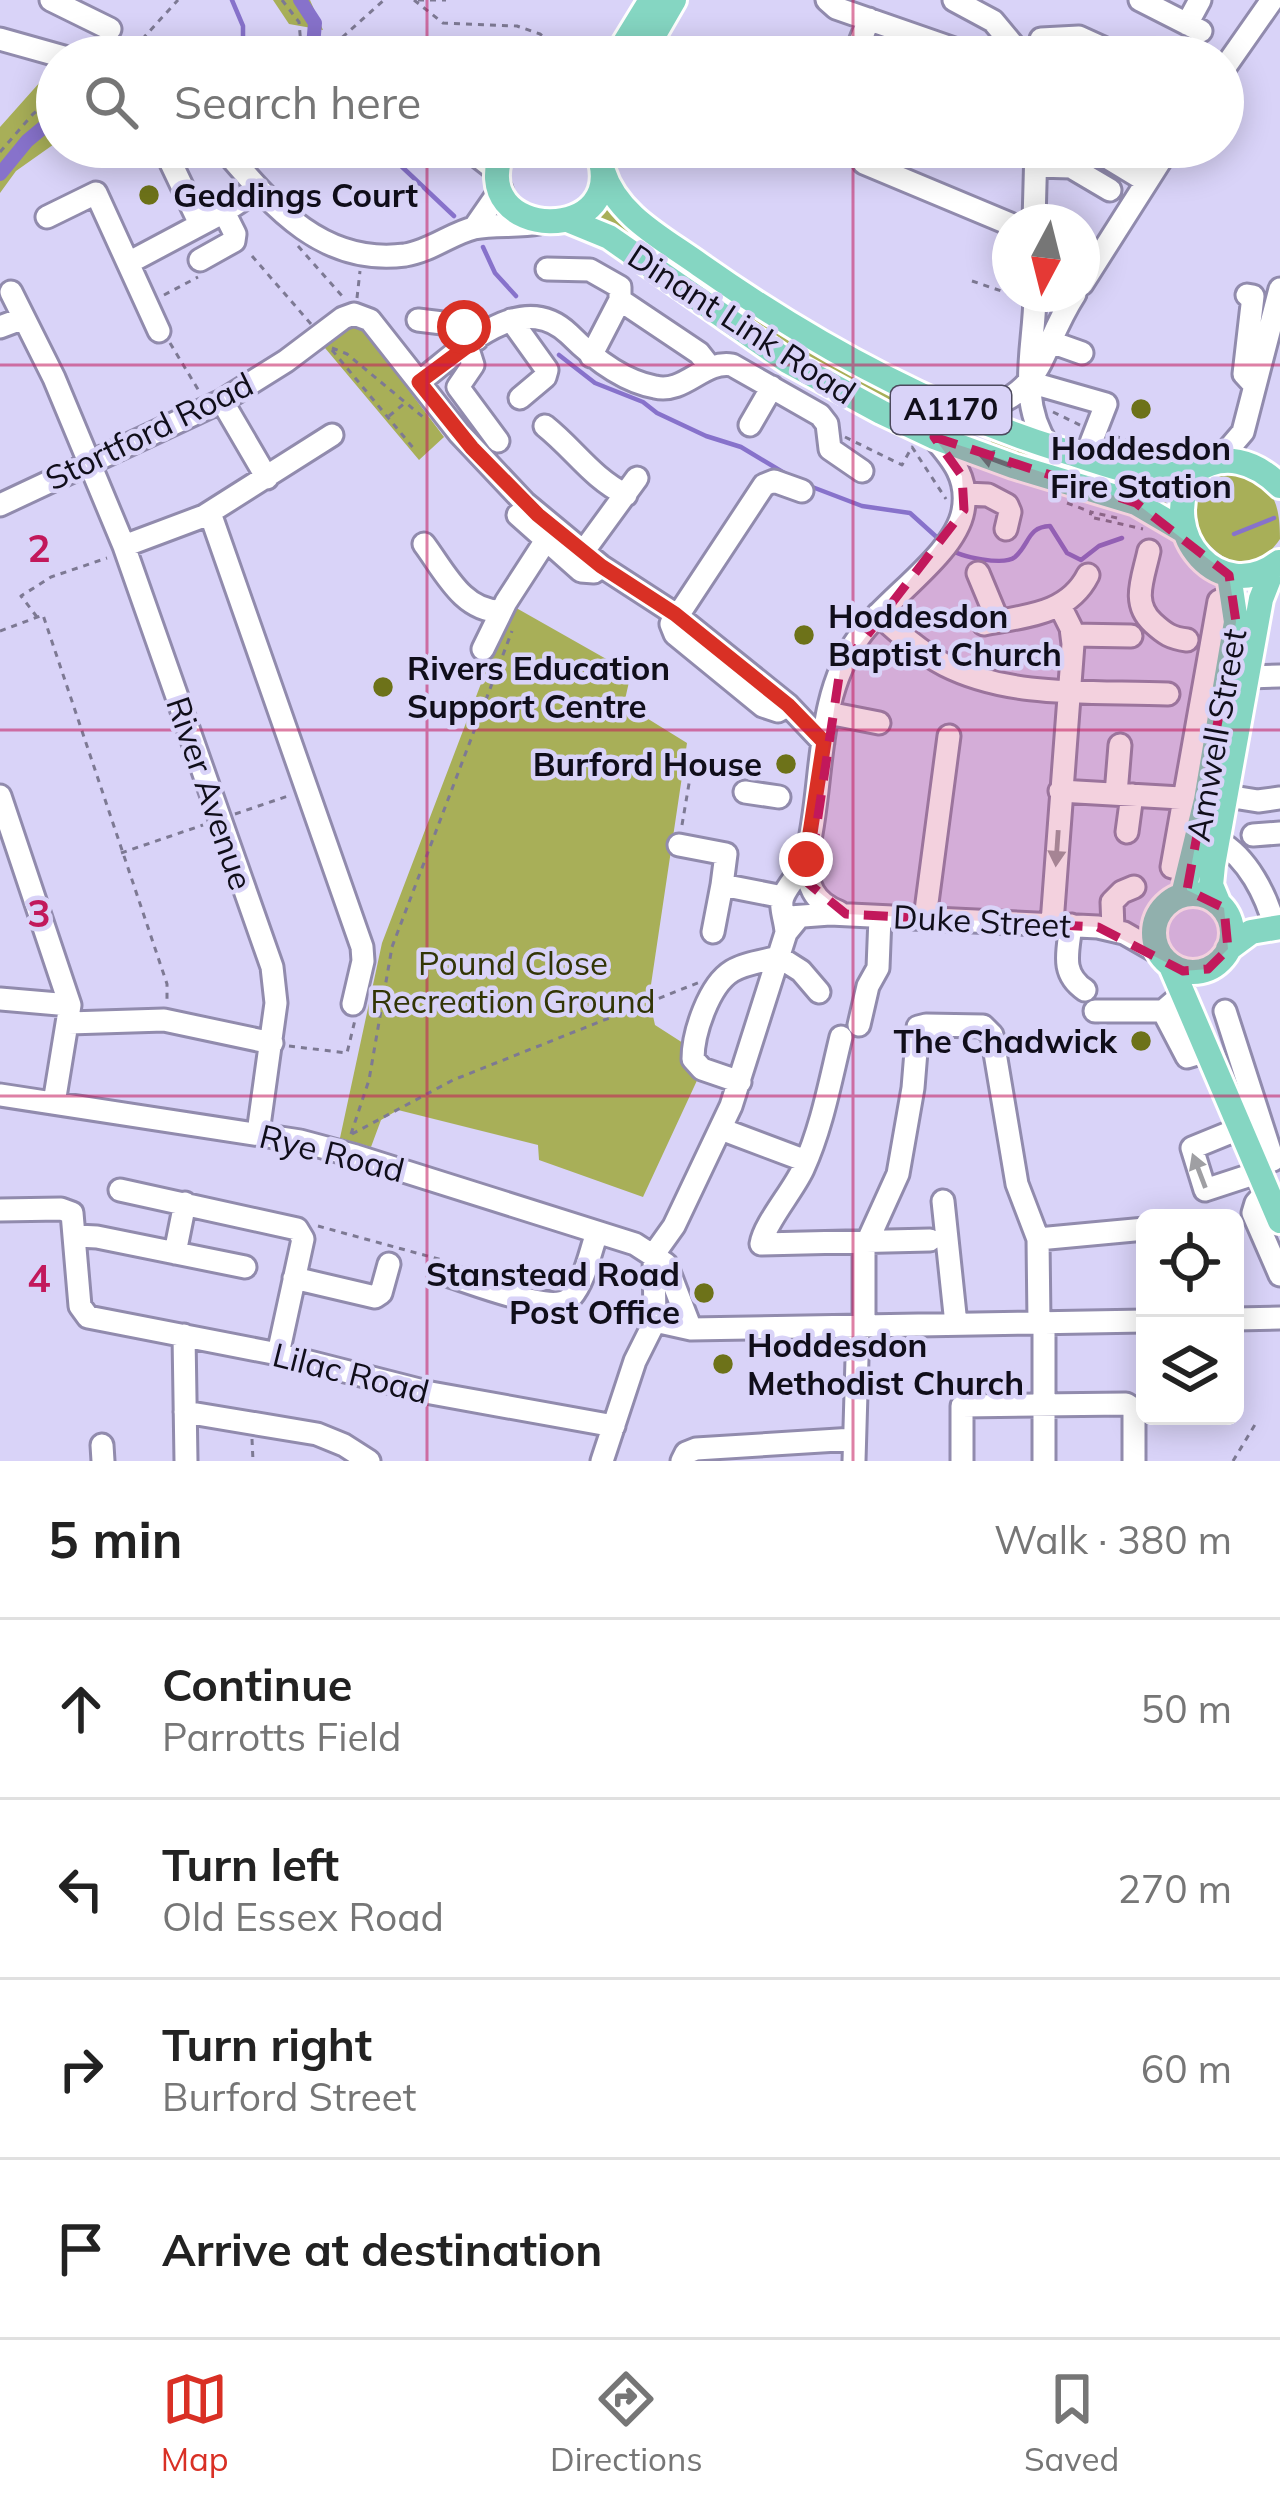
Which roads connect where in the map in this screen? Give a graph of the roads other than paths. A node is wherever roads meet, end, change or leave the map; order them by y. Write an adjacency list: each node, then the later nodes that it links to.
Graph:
1 (51, 0): 10 (street)
2 (651, 0): 11 (main road)
3 (674, 0): 12 (main road)
4 (827, 0): 9 (street)
5 (953, 0): 15 (street)
6 (1200, 0): 8 (street)
7 (1272, 0): 17 (street)
8 (1132, 5)
9 (869, 19): 13 (street); 14 (street)
10 (110, 29)
11 (629, 36)
12 (653, 36)
13 (862, 36)
14 (917, 36)
15 (1006, 36)
16 (0, 38): 18 (street)
17 (1244, 40)
18 (36, 49)
19 (173, 168): 38 (street)
20 (239, 168): 30 (street)
21 (598, 168): 36 (main road)
22 (605, 168): 68 (main road, Dinant Link Road / A1170)
23 (876, 168): 34 (street)
24 (1036, 168): 32 (street)
25 (1073, 168): 31 (street)
26 (1125, 168): 29 (street)
27 (1155, 168): 29 (street)
28 (501, 169): 37 (main road); 39 (street)
29 (1146, 181): 40 (street)
30 (257, 190): 33 (street); 39 (street)
31 (1110, 190)
32 (1035, 204)
33 (224, 212): 38 (street); 41 (street)
34 (992, 216)
35 (47, 217): 42 (street)
36 (569, 221): 37 (main road); 72 (main road, Dinant Link Road / A1170)
37 (539, 223): 39 (street)
38 (200, 224): 42 (street)
39 (474, 228)
40 (1100, 250)
41 (207, 255)
42 (130, 262): 54 (street)
43 (547, 268): 47 (street)
44 (1280, 291): 55 (street)
45 (12, 292): 50 (street, River Avenue)
46 (1247, 295): 63 (street)
47 (620, 300): 59 (street); 60 (street)
48 (1034, 312): 62 (street)
49 (1067, 312): 57 (street)
50 (24, 317): 53 (street); 77 (street, River Avenue)
51 (418, 320): 56 (street)
52 (511, 320): 56 (street); 59 (street); 66 (street)
53 (0, 327)
54 (165, 338)
55 (1274, 338): 63 (street)
56 (472, 343): 61 (street); 73 (street)
57 (1052, 343): 58 (street); 62 (street)
58 (1082, 353)
59 (591, 356): 60 (street)
60 (710, 367): 64 (street)
61 (419, 382): 67 (street, Stortford Road); 88 (street)
62 (1029, 382): 68 (street); 75 (street); 76 (street)
63 (1256, 382): 65 (street); 74 (street)
64 (772, 388): 69 (street); 78 (street)
65 (1280, 388)
66 (520, 398)
67 (215, 405): 77 (street, Stortford Road); 80 (street)
68 (963, 415): 75 (main road, Dinant Link Road / A1170)
69 (750, 425)
70 (545, 426): 92 (street)
71 (332, 435): 80 (street)
72 (934, 437): 85 (street); 87 (main road, Dinant Link Road / A1170, one-way to 72)
73 (498, 441)
74 (1228, 443): 79 (main road); 81 (main road)
75 (1048, 446): 76 (main road, Dinant Link Road / A1170)
76 (1085, 458): 79 (main road, Dinant Link Road / A1170)
77 (88, 462): 83 (street, Stortford Road); 90 (street, River Avenue)
78 (862, 471)
79 (1192, 473): 87 (main road)
80 (267, 478): 84 (street)
81 (1280, 486)
82 (802, 491): 101 (street)
83 (0, 505)
84 (210, 513): 90 (street); 148 (street)
85 (954, 521): 86 (street); 100 (street)
86 (1006, 529)
87 (1182, 530): 96 (main road, Dinant Link Road)
88 (549, 535): 92 (street); 99 (street)
89 (424, 544): 99 (street)
90 (125, 549): 151 (street, River Avenue)
91 (1149, 551): 105 (street)
92 (592, 559): 101 (street)
93 (1277, 564): 96 (main road); 105 (main road, Amwell Street)
94 (978, 573): 98 (street)
95 (1088, 575): 98 (street)
96 (1229, 575): 105 (main road, Amwell Street)
97 (1219, 601): 105 (street)
98 (1060, 606): 102 (street)
99 (504, 607): 104 (street)
100 (878, 614): 107 (street); 110 (street)
101 (676, 616): 109 (street)
102 (1072, 635): 103 (street); 107 (street)
103 (1131, 636)
104 (483, 650)
105 (1214, 656): 106 (street); 119 (main road, Amwell Street); 119 (street)
106 (1280, 676)
107 (1068, 690): 108 (street); 115 (street)
108 (1168, 694)
109 (788, 705): 110 (street); 113 (street)
110 (828, 709): 111 (street); 113 (street)
111 (879, 723)
112 (949, 736): 136 (street)
113 (824, 742): 120 (street)
114 (1120, 745): 117 (street)
115 (1060, 791): 117 (street); 137 (street, one-way to 137)
116 (745, 792): 120 (street)
117 (1124, 794): 119 (street); 122 (street)
118 (0, 796): 150 (street)
119 (1207, 798): 121 (street); 125 (main road, Amwell Street); 128 (street); 131 (main road, Amwell Street)
120 (795, 800): 127 (street)
121 (1279, 801)
122 (1127, 832)
123 (1280, 833): 124 (street)
124 (1253, 836)
125 (1218, 841): 132 (main road, Amwell Street); 138 (street)
126 (679, 845): 129 (street)
127 (806, 859): 133 (street); 134 (street)
128 (1172, 867)
129 (722, 885): 134 (street, Duke Street); 140 (street)
130 (1134, 887): 139 (street)
131 (1183, 895): 132 (main road); 143 (main road)
132 (1221, 905): 138 (main road); 141 (main road)
133 (846, 914): 134 (street, Duke Street); 135 (street, Duke Street)
134 (788, 915): 142 (street)
135 (880, 917): 136 (street, Duke Street); 159 (street)
136 (925, 918): 137 (street, Duke Street)
137 (1061, 924): 139 (street, Duke Street); 149 (street)
138 (1272, 927): 141 (main road)
139 (1113, 929): 143 (street, Duke Street)
140 (712, 932)
141 (1228, 949): 144 (main road)
142 (779, 957): 145 (street); 153 (street); 153 (street)
143 (1165, 959): 144 (main road); 147 (main road)
144 (1208, 969): 147 (main road)
145 (819, 992)
146 (0, 999): 150 (street)
147 (1187, 999): 149 (street); 152 (main road)
148 (353, 1004)
149 (1163, 1011): 152 (street)
150 (69, 1014): 151 (street); 155 (street)
151 (272, 1043): 158 (street, River Avenue)
152 (1205, 1048): 156 (main road); 156 (street)
153 (740, 1082): 157 (street)
154 (0, 1096): 155 (street, Rye Road)
155 (54, 1103): 158 (street, Rye Road)
156 (1242, 1113): 160 (main road); 160 (street, one-way to 156)
157 (721, 1129): 159 (street); 173 (street)
158 (258, 1133): 167 (street, Rye Road)
159 (806, 1161): 171 (street)
160 (1260, 1186): 165 (main road); 177 (street)
161 (120, 1190): 163 (street)
162 (943, 1201): 184 (street)
163 (185, 1203): 172 (street); 178 (street)
164 (0, 1210): 168 (street)
165 (1280, 1221)
166 (1136, 1230): 169 (street)
167 (598, 1233): 173 (street, Rye Road); 176 (street)
168 (77, 1236): 172 (street); 187 (street, Lilac Road)
169 (1038, 1239): 171 (street); 183 (street)
170 (930, 1240): 171 (street)
171 (866, 1243): 185 (street)
172 (175, 1253): 175 (street)
173 (655, 1254): 181 (street); 186 (street)
174 (389, 1264): 178 (street)
175 (245, 1267)
176 (450, 1276)
177 (1280, 1276)
178 (294, 1278): 188 (street)
179 (1280, 1318): 180 (street)
180 (1244, 1319)
181 (655, 1321): 186 (street); 191 (street)
182 (1136, 1321): 183 (street)
183 (1041, 1322): 184 (street); 189 (street)
184 (956, 1324): 185 (street)
185 (861, 1325): 186 (street); 192 (street)
186 (691, 1329)
187 (184, 1335): 188 (street, Lilac Road); 190 (street)
188 (278, 1354): 191 (street, Lilac Road)
189 (1044, 1405): 197 (street); 198 (street); 199 (street)
190 (185, 1412): 193 (street); 194 (street)
191 (614, 1426): 195 (street)
192 (854, 1450): 196 (street)
193 (186, 1461)
194 (369, 1461)
195 (602, 1461)
196 (682, 1461)
197 (962, 1461)
198 (1044, 1461)
199 (1134, 1461)

